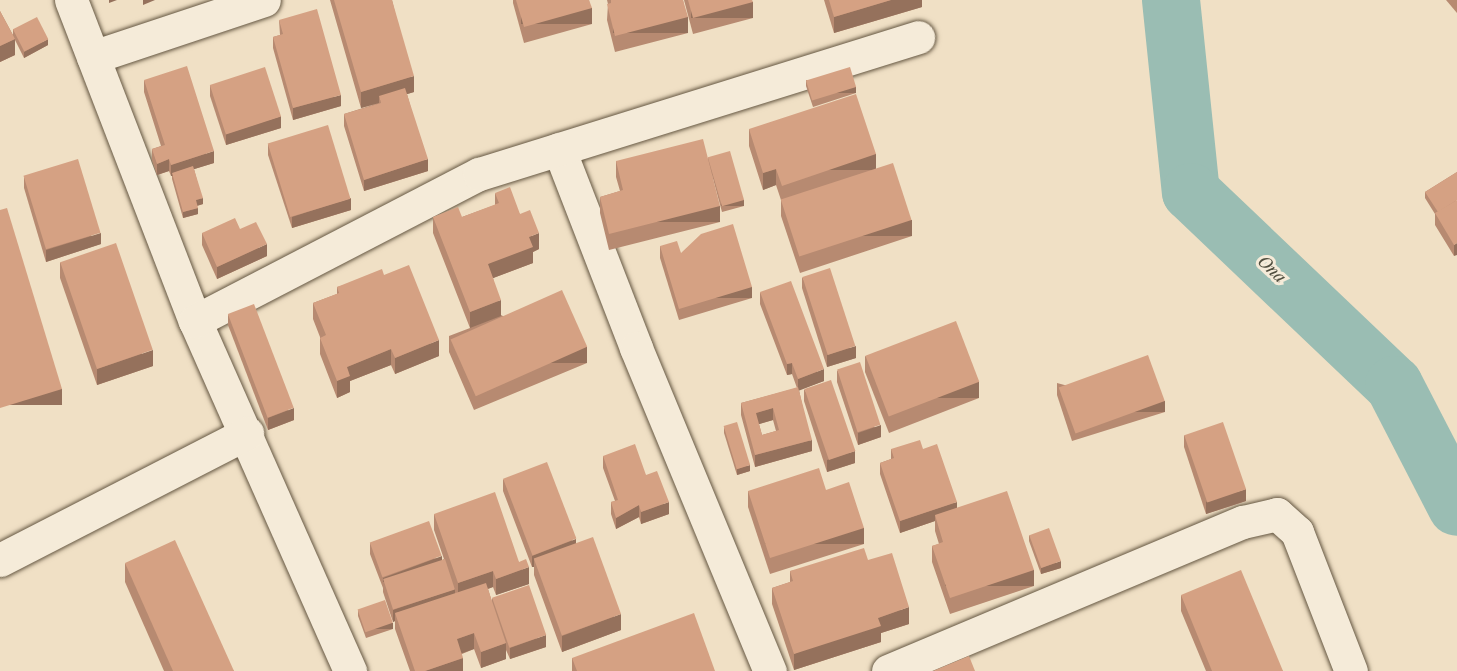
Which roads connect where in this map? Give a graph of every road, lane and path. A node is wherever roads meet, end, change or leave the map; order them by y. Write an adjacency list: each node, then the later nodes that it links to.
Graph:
1 (71, 0): 4 (street)
2 (264, 0): 4 (street)
3 (918, 37): 5 (street)
4 (93, 57): 6 (street)
5 (559, 149): 6 (street); 10 (street)
6 (195, 321): 7 (street)
7 (247, 433): 8 (street); 9 (street)
8 (0, 560)
9 (350, 671)
10 (770, 671)
11 (888, 671): 12 (street)
12 (1351, 671)

